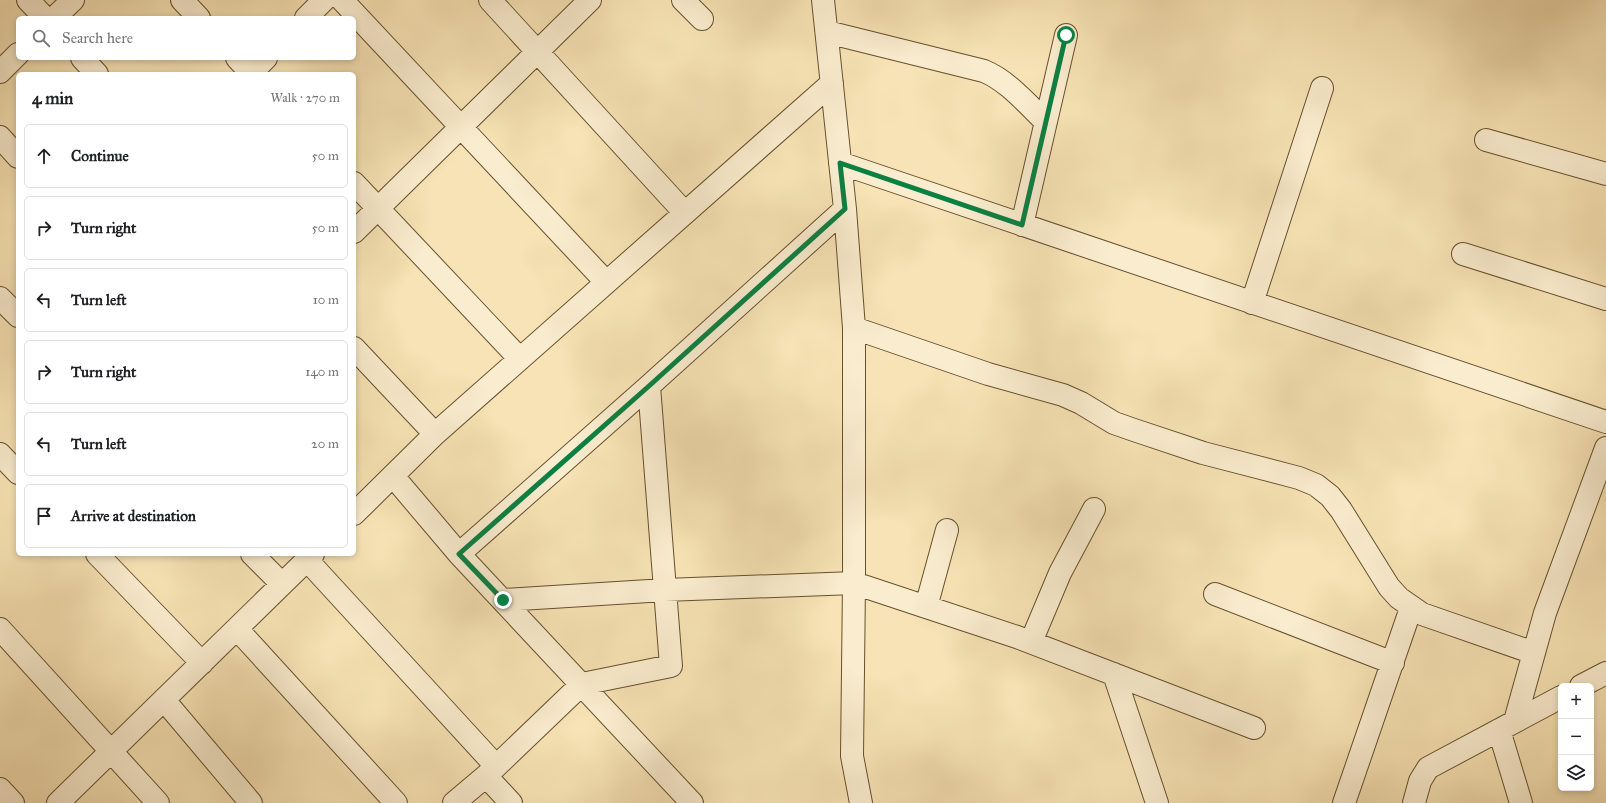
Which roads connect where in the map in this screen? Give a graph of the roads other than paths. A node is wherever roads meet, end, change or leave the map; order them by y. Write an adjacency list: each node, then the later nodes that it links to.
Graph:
1 (28, 0): 10 (street)
2 (73, 0): 11 (street)
3 (182, 0): 12 (street)
4 (324, 0): 13 (street)
5 (342, 0): 27 (street)
6 (490, 0): 17 (street)
7 (590, 0): 17 (street)
8 (683, 0): 14 (street)
9 (823, 0): 15 (street)
10 (43, 16)
11 (56, 16)
12 (197, 16)
13 (308, 16)
14 (702, 19)
15 (827, 32): 24 (street); 26 (street)
16 (1066, 35): 26 (street)
17 (537, 52): 27 (street); 36 (street)
18 (16, 56): 22 (street)
19 (84, 60): 23 (street)
20 (263, 60): 21 (street)
21 (247, 70)
22 (0, 72)
23 (95, 72)
24 (832, 83): 31 (street); 36 (street)
25 (1322, 88): 42 (street)
26 (1046, 122): 37 (street)
27 (461, 127): 34 (street); 40 (street)
28 (0, 137): 30 (street)
29 (1486, 140): 32 (street)
30 (16, 155)
31 (840, 163): 35 (street); 37 (street)
32 (1606, 174)
33 (356, 185): 34 (street)
34 (378, 208): 38 (street); 45 (street)
35 (845, 209): 43 (street); 46 (street)
36 (685, 213): 40 (street)
37 (1022, 225): 42 (street)
38 (356, 230)
39 (1463, 254): 41 (street)
40 (606, 282): 45 (street)
41 (1606, 299)
42 (1252, 303): 47 (street)
43 (854, 328): 60 (street); 66 (street)
44 (356, 350): 48 (street)
45 (520, 359): 48 (street)
46 (649, 386): 56 (street); 62 (street)
47 (1606, 422)
48 (435, 434): 52 (street)
49 (1606, 448): 70 (street)
50 (0, 454): 51 (street)
51 (16, 471)
52 (393, 476): 54 (street); 56 (street)
53 (1094, 509): 69 (street)
54 (356, 512)
55 (947, 530): 65 (street)
56 (459, 554): 64 (street)
57 (99, 556): 71 (street)
58 (254, 556): 61 (street)
59 (310, 557): 61 (street); 82 (street)
60 (854, 583): 62 (street); 65 (street); 84 (street)
61 (282, 584): 67 (street)
62 (665, 590): 64 (street); 76 (street)
63 (1215, 594): 72 (street)
64 (503, 600): 76 (street)
65 (926, 607): 69 (street)
66 (1411, 608): 70 (street); 72 (street)
67 (237, 628): 71 (street); 89 (street)
68 (0, 629): 81 (street)
69 (1031, 642): 74 (street)
70 (1534, 653): 79 (street)
71 (202, 662): 78 (street)
72 (1393, 662): 94 (street)
73 (1606, 673): 75 (street)
74 (1114, 674): 80 (street); 93 (street)
75 (1588, 683)
76 (582, 684): 82 (street); 92 (street)
77 (1558, 699): 79 (street)
78 (164, 700): 81 (street); 88 (street)
79 (1507, 725): 95 (street); 96 (street)
80 (1254, 728)
81 (110, 752): 86 (street); 87 (street)
82 (491, 771): 90 (street); 91 (street)
83 (0, 789): 85 (street)
84 (858, 801)
85 (13, 803)
86 (58, 803)
87 (158, 803)
88 (251, 803)
89 (396, 803)
90 (454, 803)
91 (511, 803)
92 (692, 803)
93 (1157, 803)
94 (1344, 803)
95 (1414, 803)
96 (1521, 803)

